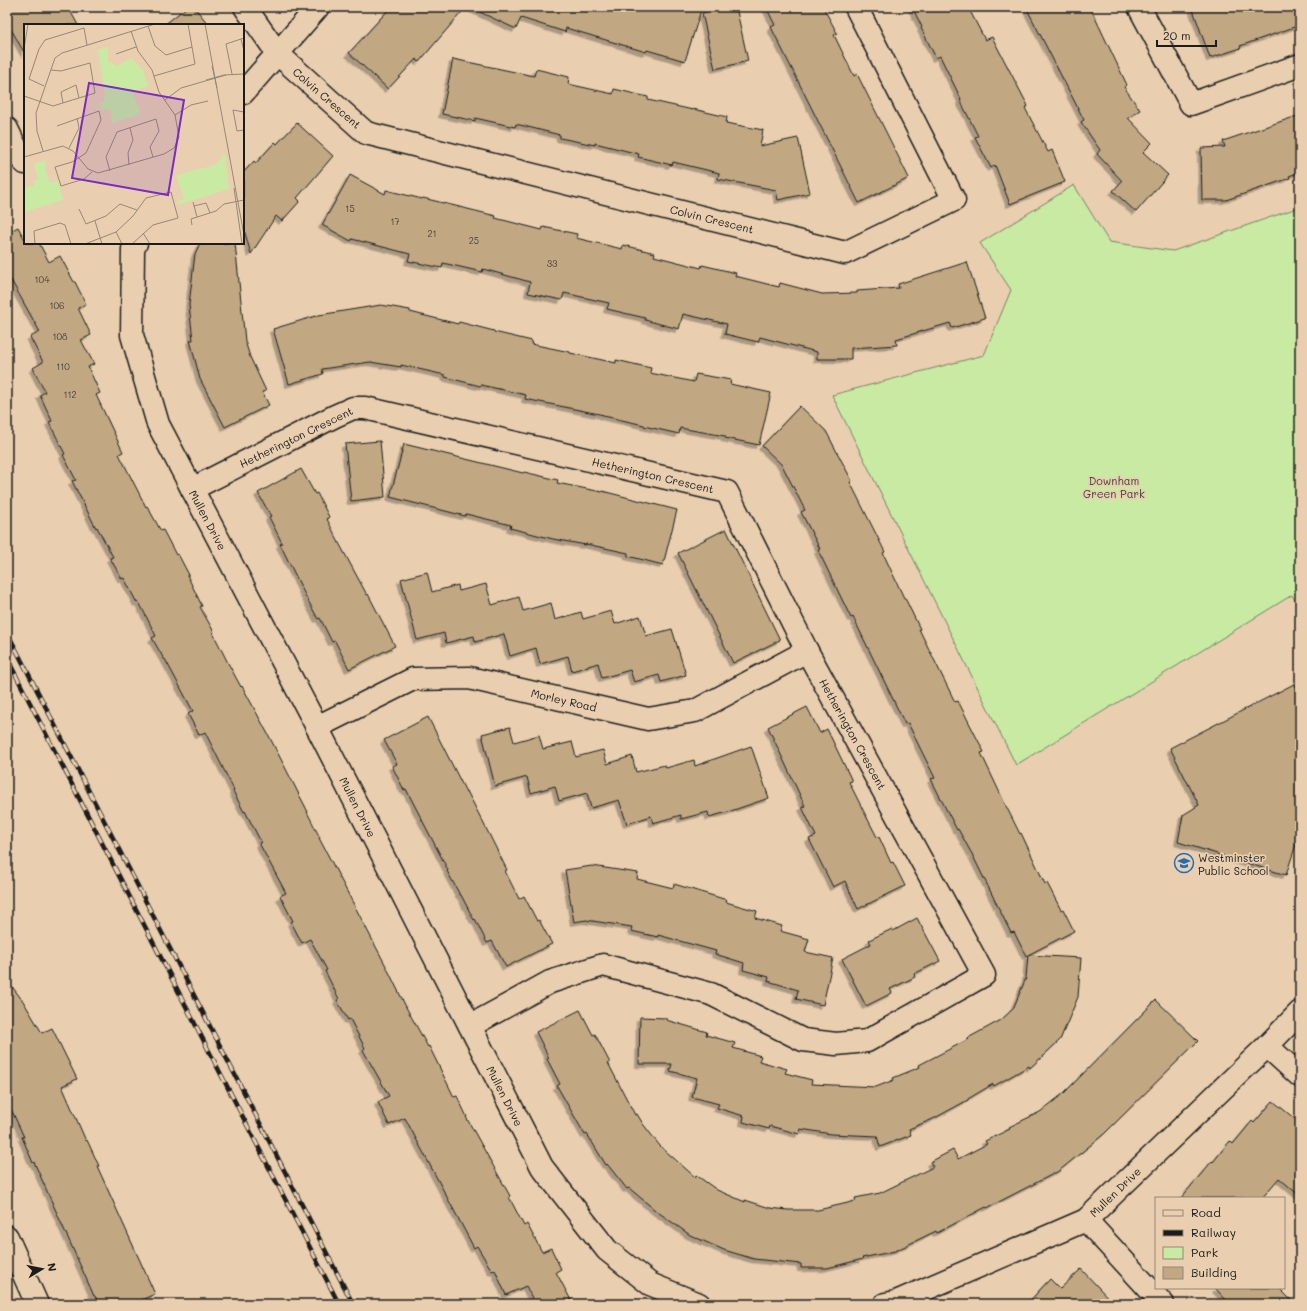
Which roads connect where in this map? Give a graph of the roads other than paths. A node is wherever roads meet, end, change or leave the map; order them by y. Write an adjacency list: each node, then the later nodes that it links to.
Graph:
1 (244, 7): 5 (street)
2 (318, 7): 5 (street)
3 (856, 7): 5 (street, Colvin Crescent)
4 (1139, 7): 6 (street)
5 (278, 54): 7 (street)
6 (1300, 65)
7 (244, 92)
8 (7, 129): 9 (street)
9 (24, 162)
10 (131, 245): 11 (street, Mullen Drive)
11 (192, 489): 12 (street, Hetherington Crescent); 13 (street, Mullen Drive)
12 (807, 651): 13 (street, Morley Road); 15 (street, Hetherington Crescent)
13 (317, 727): 15 (street, Mullen Drive)
14 (1300, 1012): 16 (street, Mullen Drive)
15 (470, 1026): 21 (street, Mullen Drive)
16 (1267, 1046): 17 (street); 18 (street, Mullen Drive)
17 (1300, 1076)
18 (1086, 1220): 22 (street, Mullen Drive); 23 (street)
19 (7, 1236): 20 (street)
20 (37, 1304)
21 (699, 1304)
22 (885, 1304)
23 (1163, 1304)

